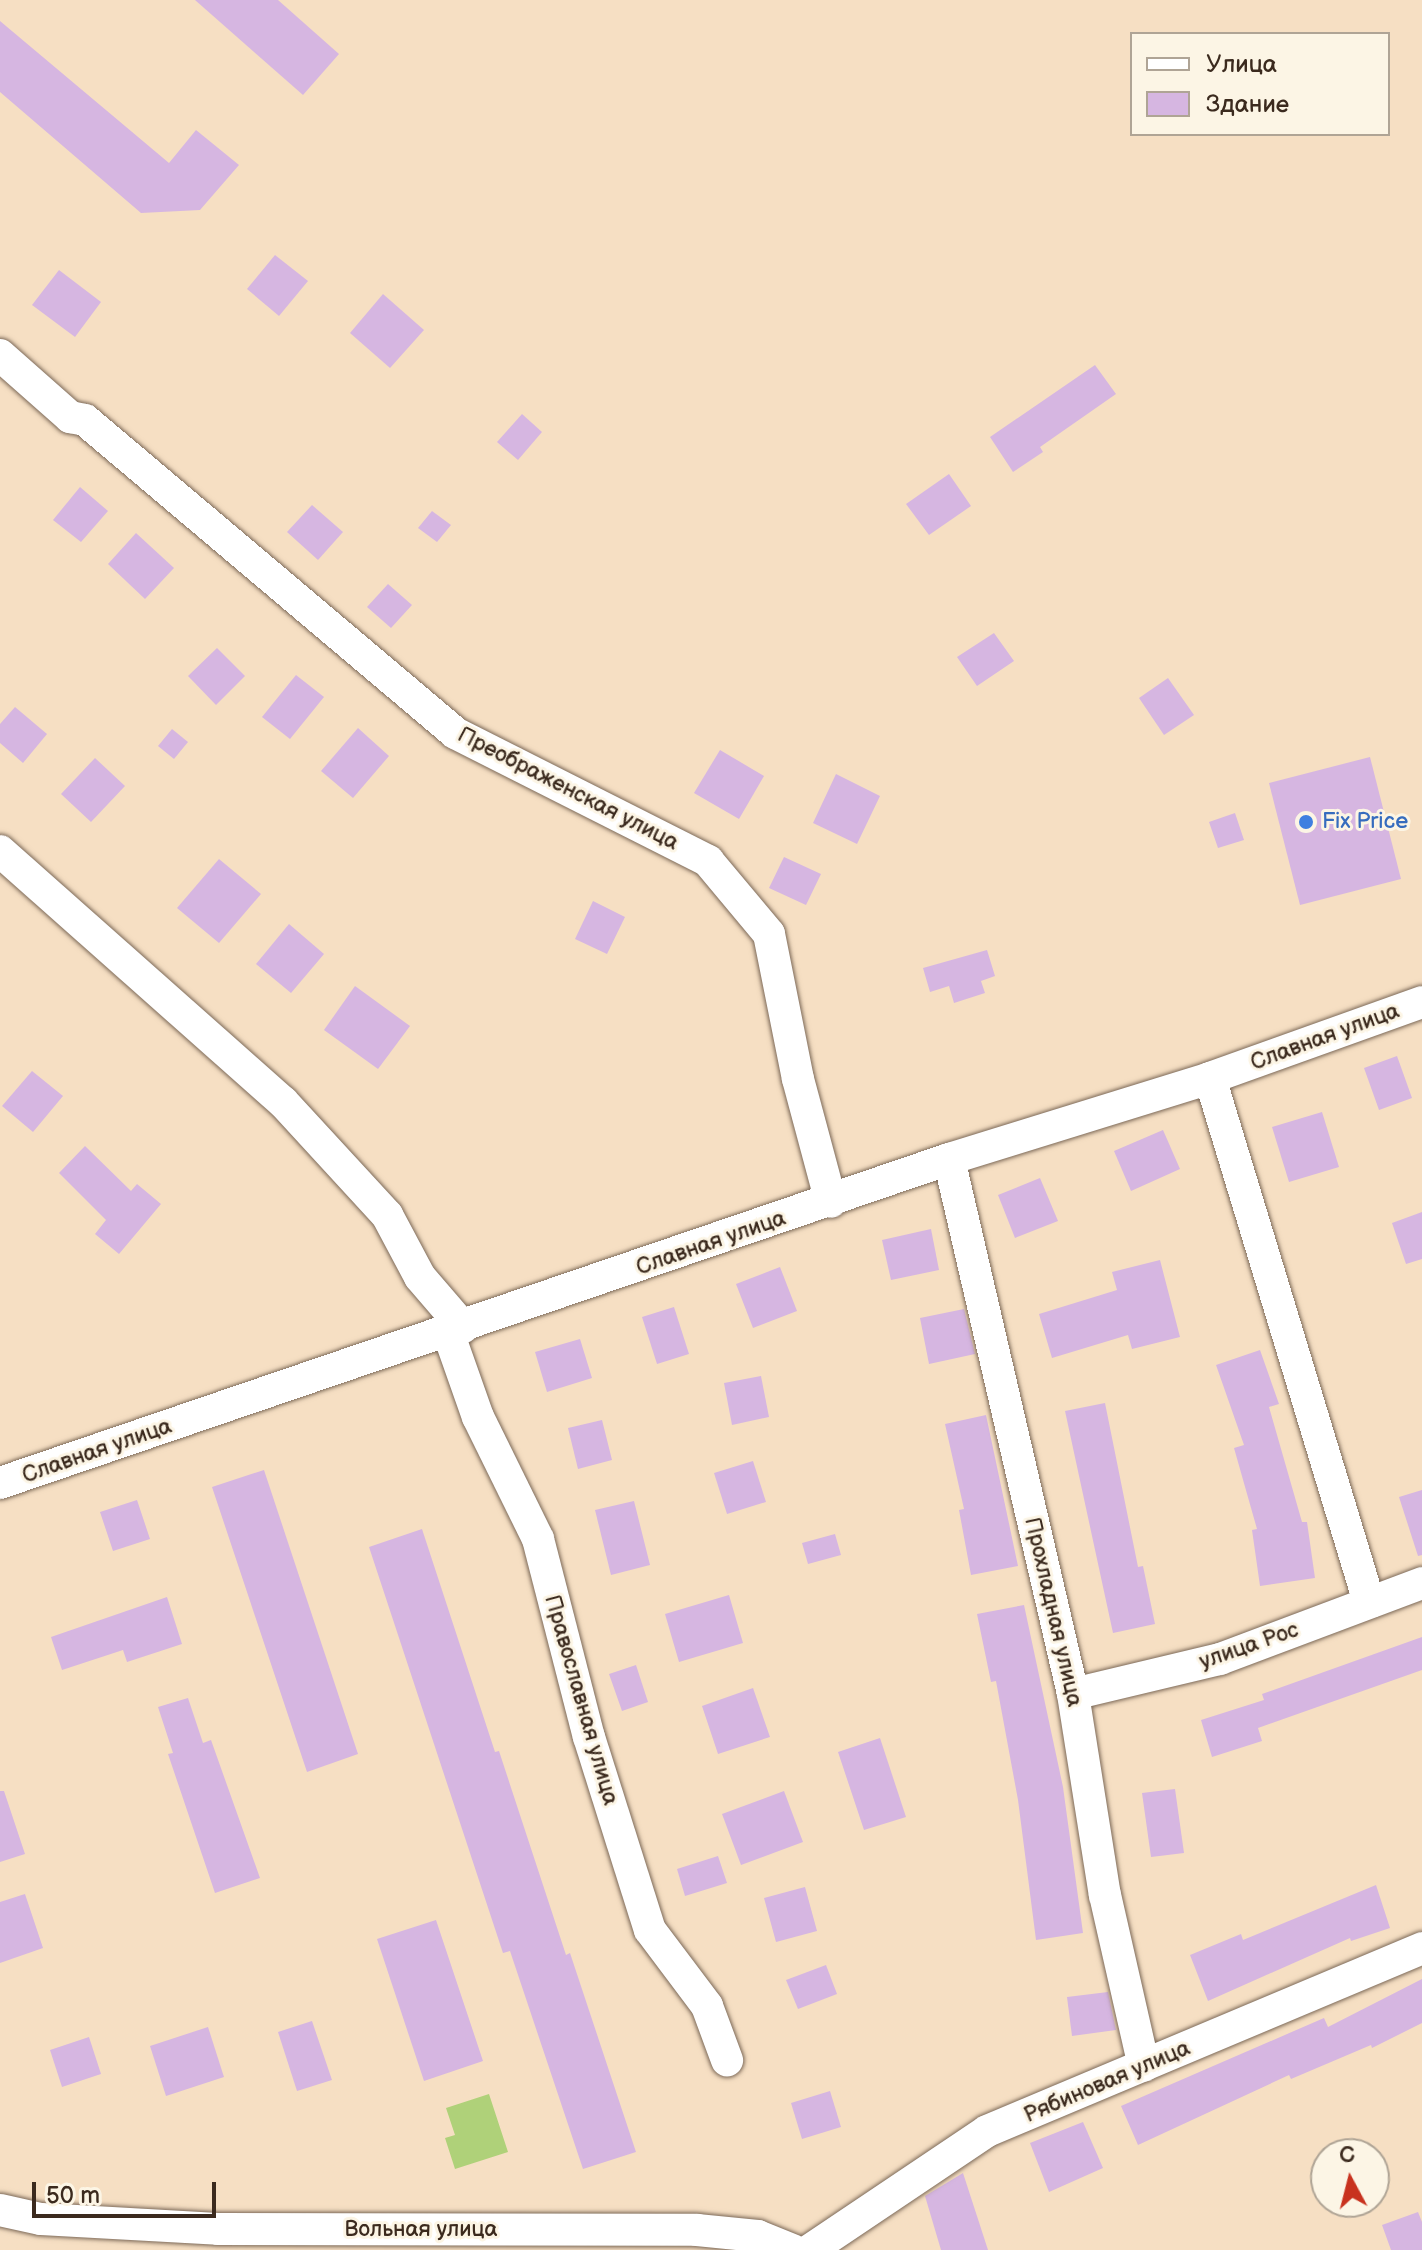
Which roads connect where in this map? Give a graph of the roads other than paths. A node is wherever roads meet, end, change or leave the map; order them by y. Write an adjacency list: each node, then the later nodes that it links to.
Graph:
1 (0, 355): 6 (street, Преображенская улица)
2 (0, 851): 7 (street)
3 (1422, 1002): 4 (street, Славная улица)
4 (1210, 1078): 5 (street, Славная улица); 10 (street)
5 (949, 1159): 6 (street, Славная улица); 11 (street, Прохладная улица)
6 (831, 1202): 7 (street, Славная улица)
7 (456, 1329): 8 (street, Славная улица); 13 (street, Православная улица)
8 (0, 1483)
9 (1422, 1583): 10 (street, улица Рос)
10 (1369, 1602): 11 (street, улица Рос)
11 (1073, 1694): 14 (street, Прохладная улица)
12 (1422, 1948): 14 (street, Рябиновая улица)
13 (727, 2060)
14 (1144, 2066): 20 (street, Рябиновая улица)
15 (0, 2210): 16 (street, Вольная улица)
16 (218, 2229): 17 (street, Вольная улица); 18 (street)
17 (309, 2240): 19 (street, Вольная улица)
18 (181, 2250)
19 (793, 2250)
20 (810, 2250)

